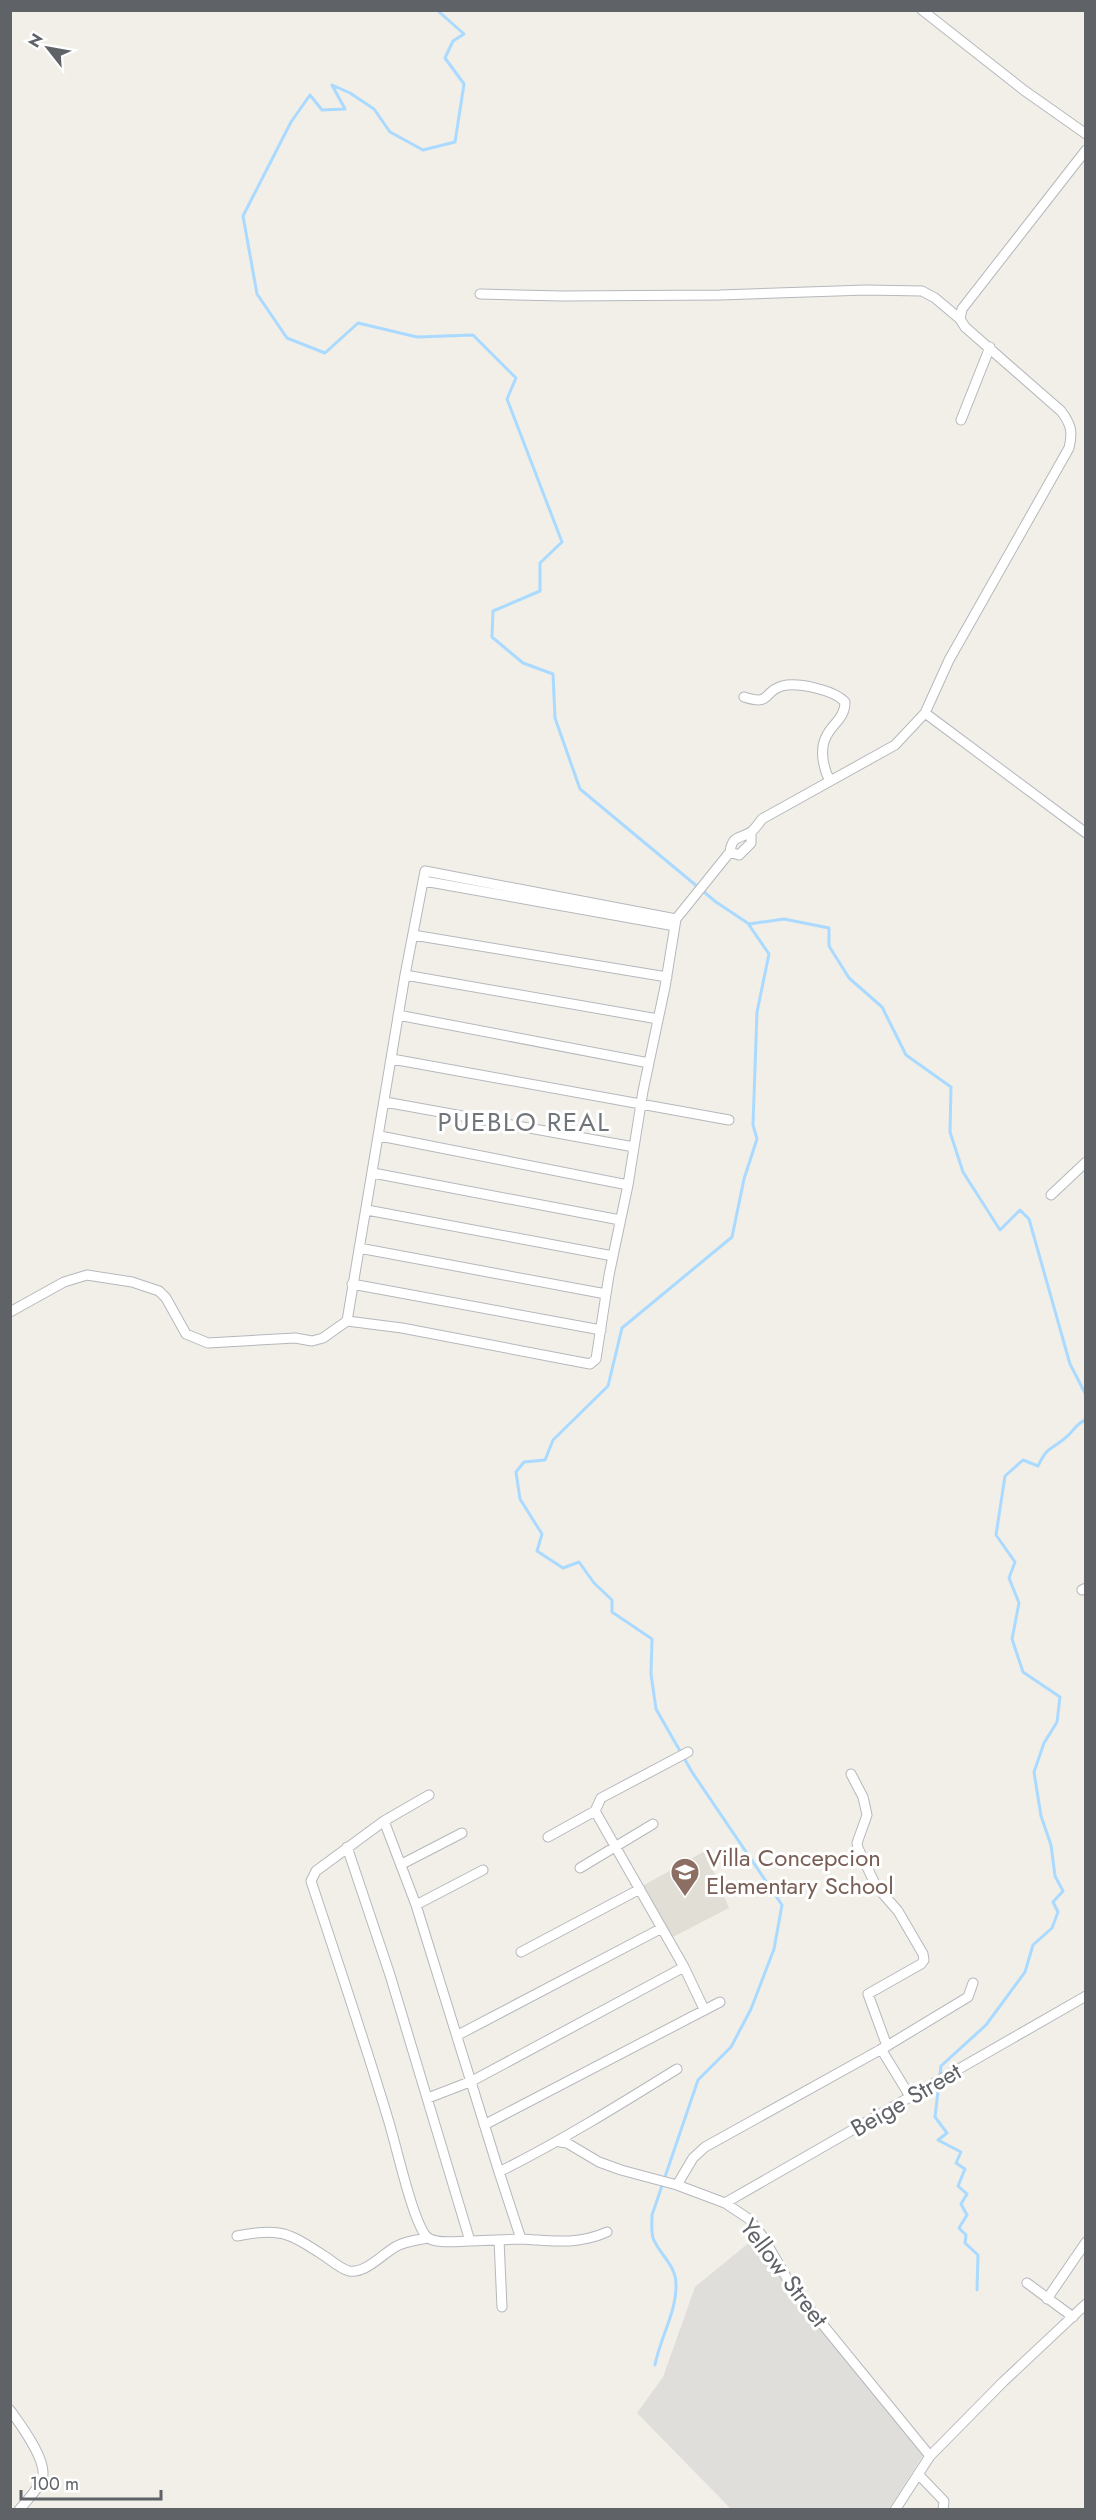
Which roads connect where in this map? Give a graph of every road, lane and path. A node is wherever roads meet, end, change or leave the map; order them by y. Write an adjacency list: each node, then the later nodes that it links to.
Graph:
1 (922, 10): 2 (street)
2 (1086, 134)
3 (1086, 150): 5 (street)
4 (480, 294): 5 (street)
5 (960, 319): 6 (street)
6 (990, 347): 7 (street); 9 (street)
7 (961, 420)
8 (744, 697): 10 (street)
9 (925, 714): 10 (street); 11 (street)
10 (830, 781): 12 (street)
11 (1086, 833)
12 (676, 922): 13 (street); 15 (street)
13 (413, 934): 14 (street); 15 (street)
14 (405, 975): 16 (street); 17 (street)
15 (667, 977): 17 (street)
16 (398, 1015): 18 (street); 19 (street)
17 (658, 1019): 19 (street)
18 (392, 1059): 20 (street); 21 (street)
19 (649, 1063): 21 (street)
20 (385, 1102): 23 (street); 24 (street)
21 (641, 1104): 22 (street); 24 (street)
22 (729, 1120)
23 (380, 1136): 26 (street); 27 (street)
24 (634, 1147): 27 (street)
25 (1086, 1162): 28 (street)
26 (373, 1173): 29 (street); 30 (street)
27 (628, 1185): 30 (street)
28 (1051, 1195)
29 (367, 1210): 31 (street); 32 (street)
30 (620, 1220): 32 (street)
31 (359, 1248): 33 (street); 34 (street)
32 (613, 1256): 34 (street)
33 (352, 1284): 36 (street); 37 (street)
34 (606, 1294): 37 (street)
35 (10, 1312): 36 (street)
36 (347, 1321): 37 (street)
37 (601, 1330)
38 (688, 1752): 41 (street)
39 (850, 1774): 61 (street)
40 (429, 1795): 42 (street)
41 (595, 1811): 45 (street); 47 (street)
42 (384, 1821): 46 (street); 48 (street)
43 (653, 1824): 47 (street)
44 (462, 1833): 48 (street)
45 (548, 1837)
46 (347, 1847): 64 (street); 73 (street)
47 (616, 1847): 49 (street); 51 (street)
48 (402, 1864): 52 (street)
49 (580, 1868)
50 (483, 1870): 52 (street)
51 (639, 1889): 53 (street); 54 (street)
52 (416, 1905): 60 (street)
53 (662, 1928): 55 (street); 60 (street)
54 (521, 1952)
55 (684, 1968): 59 (street); 63 (street)
56 (973, 1983): 61 (street)
57 (1086, 1996): 65 (street, Beige Street)
58 (720, 2002): 59 (street)
59 (704, 2009): 66 (street)
60 (458, 2035): 63 (street)
61 (884, 2048): 65 (street); 69 (street)
62 (677, 2069): 67 (street)
63 (472, 2081): 64 (street); 66 (street)
64 (428, 2098): 76 (street)
65 (910, 2098): 70 (street, Beige Street)
66 (484, 2125): 68 (street)
67 (560, 2142): 68 (street); 69 (street, Yellow Street)
68 (499, 2172): 74 (street)
69 (675, 2184): 70 (street, Yellow Street)
70 (725, 2203): 84 (street, Yellow Street)
71 (607, 2232): 74 (street)
72 (237, 2236): 73 (street)
73 (428, 2238): 76 (street)
74 (521, 2239): 75 (street)
75 (499, 2240): 76 (street); 81 (street)
76 (470, 2241)
77 (1086, 2242): 79 (street)
78 (1027, 2283): 79 (street)
79 (1047, 2299): 82 (street)
80 (1086, 2304): 82 (street)
81 (501, 2307)
82 (1073, 2317): 84 (street)
83 (10, 2410): 86 (street)
84 (930, 2456): 85 (street)
85 (918, 2474): 87 (street); 88 (street)
86 (19, 2510)
87 (895, 2510)
88 (943, 2510)

